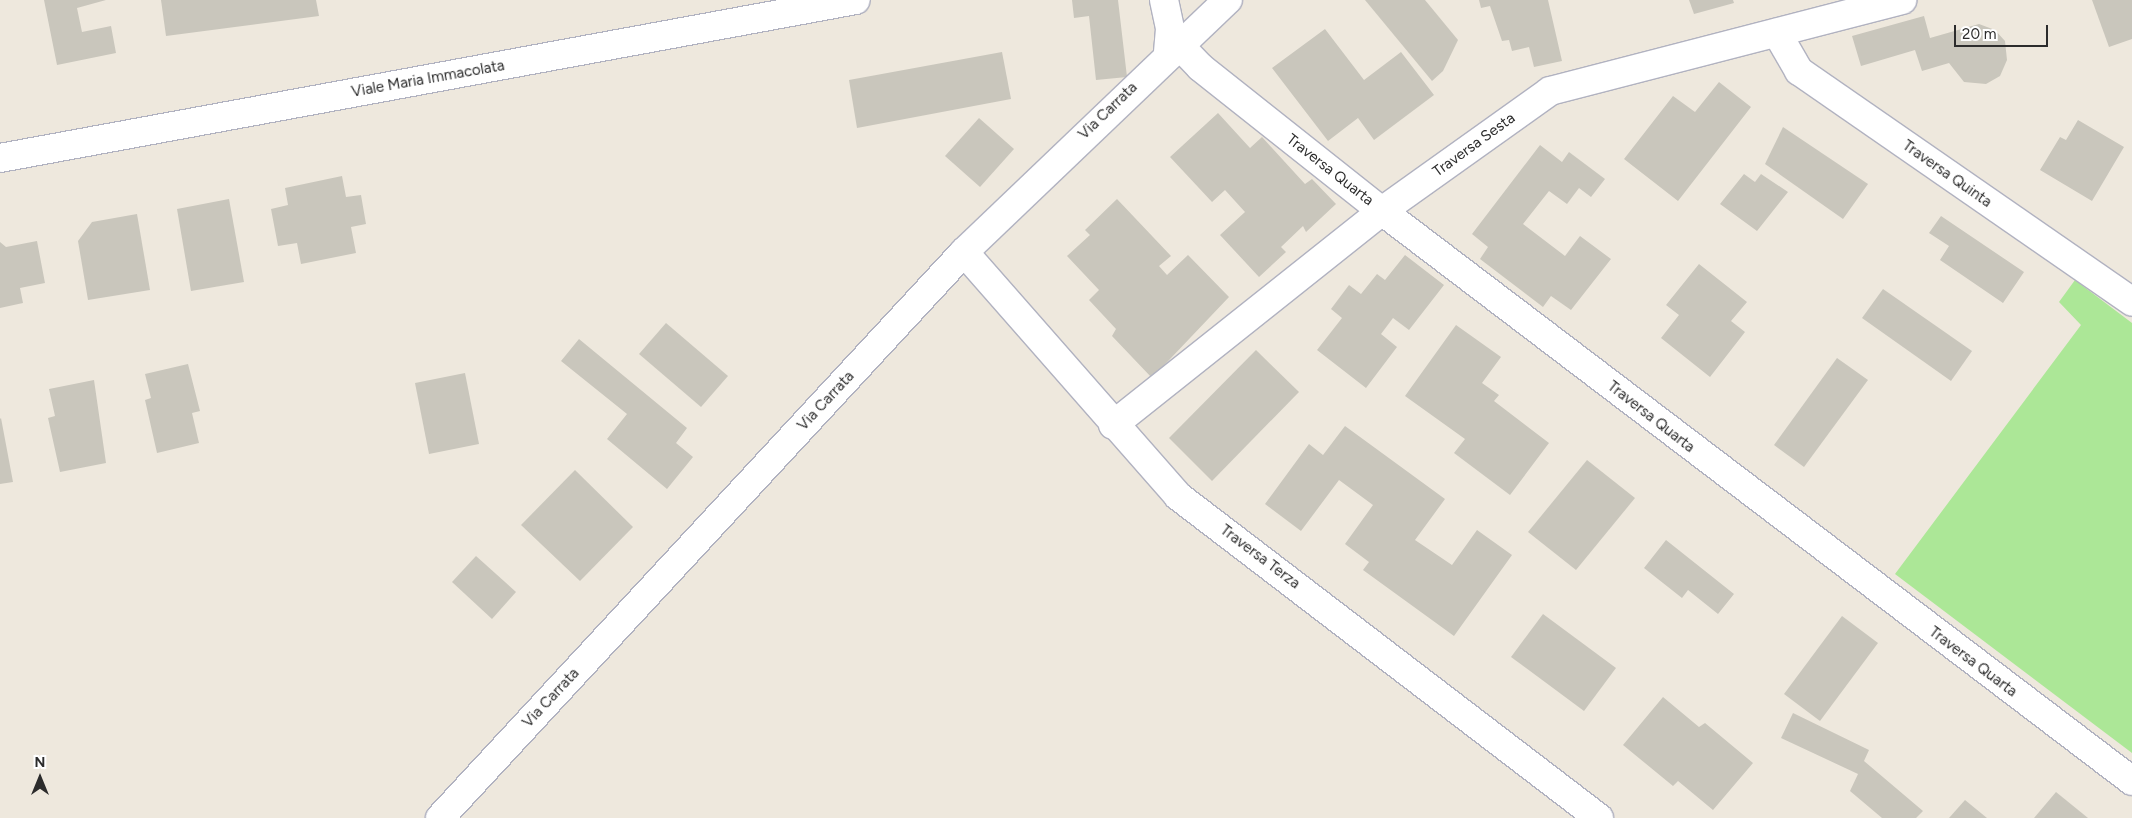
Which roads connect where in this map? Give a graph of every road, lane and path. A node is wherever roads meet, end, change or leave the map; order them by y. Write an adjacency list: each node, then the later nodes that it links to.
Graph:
1 (856, 0): 7 (street, Viale Maria Immacolata)
2 (1164, 0): 6 (street)
3 (1228, 0): 6 (street, Via Carrata)
4 (1902, 0): 5 (street, Traversa Sesta)
5 (1777, 33): 8 (street, Traversa Sesta); 10 (street, Traversa Quinta)
6 (1173, 49): 8 (street, Traversa Quarta); 9 (street, Via Carrata)
7 (0, 158)
8 (1382, 211): 11 (street, Traversa Sesta); 12 (street, Traversa Quarta)
9 (964, 252): 11 (street, Traversa Terza); 13 (street, Via Carrata)
10 (2132, 302)
11 (1113, 425): 14 (street, Traversa Terza)
12 (2132, 781)
13 (440, 818)
14 (1598, 818)

